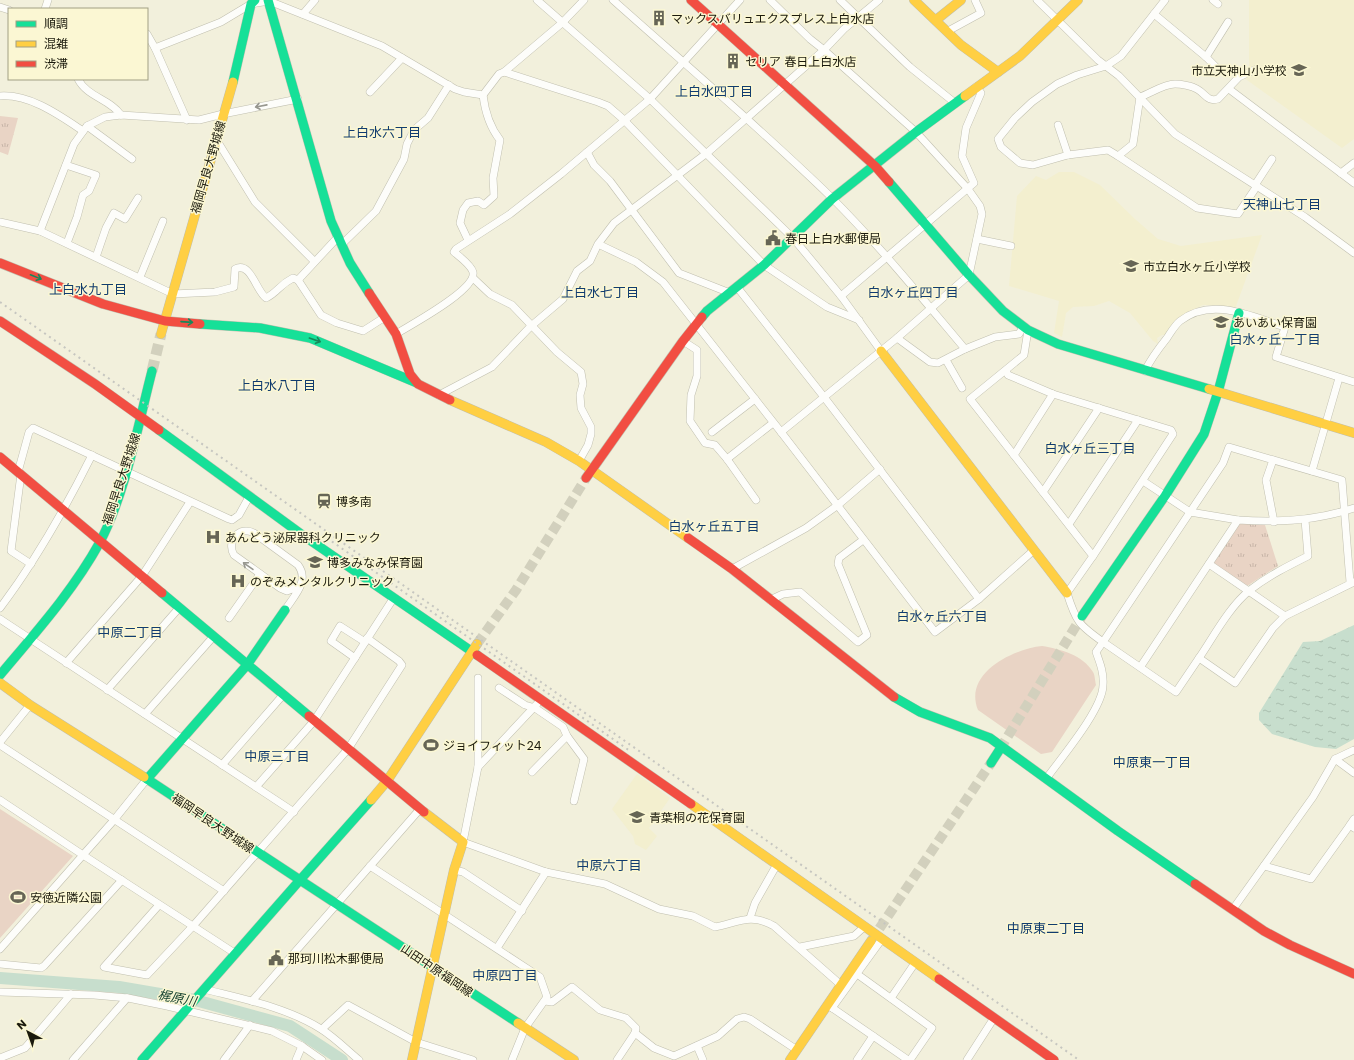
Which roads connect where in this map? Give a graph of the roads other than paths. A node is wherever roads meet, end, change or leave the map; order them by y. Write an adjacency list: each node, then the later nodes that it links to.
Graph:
1 (315, 0): 18 (street)
2 (537, 0): 24 (street)
3 (584, 0): 24 (street)
4 (613, 0): 32 (street)
5 (691, 0): 25 (street)
6 (740, 0): 25 (street)
7 (770, 0): 29 (street)
8 (840, 0): 20 (street)
9 (879, 0): 20 (street)
10 (914, 0): 22 (street)
11 (961, 0): 22 (street)
12 (975, 0): 26 (street)
13 (1037, 0): 21 (street)
14 (1078, 0): 21 (street)
15 (1165, 0): 19 (street)
16 (269, 1): 17 (street); 18 (street); 47 (street)
17 (253, 2): 28 (street); 50 (street, 福岡早良大野城線)
18 (303, 14): 31 (street)
19 (1154, 14): 30 (street); 33 (street)
20 (859, 18): 29 (street); 49 (street)
21 (1057, 19): 33 (street); 37 (street)
22 (936, 20): 26 (street)
23 (1228, 22): 30 (street)
24 (562, 23): 36 (street); 48 (street)
25 (718, 24): 32 (street); 39 (street)
26 (948, 31): 37 (street)
27 (148, 36): 28 (street)
28 (155, 48): 53 (street)
29 (824, 50): 39 (street); 57 (street)
30 (1206, 56): 34 (street)
31 (402, 58): 40 (street); 43 (street)
32 (684, 63): 48 (street); 52 (street)
33 (1106, 66): 46 (street); 61 (street)
34 (1216, 67)
35 (1254, 70): 42 (street)
36 (504, 72): 44 (street); 54 (street)
37 (998, 72): 41 (street)
38 (79, 80): 51 (street)
39 (785, 84): 52 (street); 67 (street)
40 (449, 85): 44 (street); 83 (street)
41 (976, 87): 49 (street); 72 (street)
42 (1229, 89): 46 (street); 68 (street)
43 (370, 92)
44 (483, 95): 82 (street)
45 (0, 96): 56 (street)
46 (1140, 97): 62 (street); 71 (street)
47 (298, 99): 50 (street, one-way to 50); 83 (street)
48 (650, 99): 54 (street); 60 (street)
49 (955, 103): 57 (street)
50 (223, 114): 53 (street); 58 (street, 福岡早良大野城線)
51 (121, 115): 53 (street); 56 (street)
52 (746, 119): 60 (street); 74 (street)
53 (186, 120)
54 (624, 120): 59 (street); 69 (street)
55 (1058, 125): 61 (street)
56 (85, 128): 63 (street); 66 (street)
57 (916, 132): 67 (street); 72 (street)
58 (216, 139): 90 (street); 98 (street, 福岡早良大野城線)
59 (586, 152): 75 (street); 82 (street)
60 (707, 153): 69 (street); 80 (street)
61 (1068, 154): 62 (street)
62 (1118, 156): 71 (street)
63 (132, 159)
64 (1272, 159): 71 (street)
65 (1354, 163): 68 (street)
66 (66, 165): 79 (street); 84 (street)
67 (875, 166): 74 (street); 78 (street)
68 (1340, 173): 70 (street)
69 (678, 176): 75 (street); 92 (street)
70 (1354, 183)
71 (1256, 185): 87 (street)
72 (968, 189): 78 (street); 81 (street)
73 (138, 198): 88 (street)
74 (832, 199): 80 (street); 89 (street)
75 (631, 209): 85 (street); 97 (street)
76 (163, 221): 94 (street)
77 (0, 222): 79 (street)
78 (925, 224): 89 (street); 93 (street)
79 (40, 231): 84 (street)
80 (793, 238): 92 (street); 99 (street)
81 (977, 239): 86 (street); 93 (street)
82 (468, 240): 95 (street)
83 (340, 241): 90 (street); 102 (street)
84 (67, 243): 88 (street)
85 (598, 244): 106 (street); 107 (street)
86 (1011, 246)
87 (1354, 253)
88 (96, 257): 94 (street)
89 (886, 258): 99 (street); 100 (street)
90 (314, 261): 96 (street)
91 (0, 263): 105 (street, one-way to 105)
92 (764, 265): 97 (street); 103 (street)
93 (969, 275): 100 (street); 108 (street)
94 (140, 277): 98 (street)
95 (473, 278): 107 (street); 110 (street)
96 (298, 280): 98 (street); 102 (street)
97 (734, 290): 106 (street); 128 (street)
98 (173, 294): 105 (street, 福岡早良大野城線)
99 (841, 296): 103 (street)
100 (931, 308): 111 (street); 113 (street)
101 (1240, 313): 120 (street); 121 (street); 125 (street)
102 (385, 317): 110 (street)
103 (860, 320): 114 (street)
104 (0, 321): 131 (street)
105 (165, 321): 109 (street, 福岡早良大野城線); 118 (street, one-way to 118)
106 (696, 324): 112 (street); 129 (street)
107 (530, 327): 127 (street); 143 (street)
108 (1026, 328): 113 (street); 119 (street); 120 (street)
109 (161, 334)
110 (396, 334): 115 (street)
111 (897, 338): 114 (street); 116 (street)
112 (682, 341): 141 (street); 146 (street)
113 (965, 349): 116 (street)
114 (881, 351): 128 (street); 167 (street)
115 (404, 359): 118 (street); 123 (street)
116 (946, 360): 124 (street)
117 (152, 371): 131 (street, 福岡早良大野城線)
118 (387, 371): 123 (street)
119 (1006, 371): 126 (street); 139 (street)
120 (1146, 371): 125 (street)
121 (1339, 378): 122 (street); 134 (street)
122 (1354, 382)
123 (418, 384): 127 (street)
124 (962, 388)
125 (1218, 392): 134 (street); 152 (street)
126 (1053, 394): 130 (street); 139 (street)
127 (440, 395): 143 (street)
128 (824, 397): 136 (street); 144 (street)
129 (755, 399): 133 (street); 135 (street)
130 (1100, 408): 132 (street); 151 (street)
131 (141, 417): 145 (street, 福岡早良大野城線); 153 (street)
132 (1138, 420): 150 (street); 164 (street)
133 (773, 423): 136 (street); 141 (street)
134 (1325, 424): 137 (street); 147 (street)
135 (712, 432)
136 (781, 432): 156 (street)
137 (1354, 433)
138 (92, 455): 145 (street); 148 (street); 158 (street)
139 (1014, 455): 151 (street)
140 (0, 456): 148 (street)
141 (727, 459): 154 (street)
142 (1273, 460): 147 (street); 160 (street); 163 (street)
143 (579, 461): 146 (street)
144 (880, 469): 156 (street); 180 (street)
145 (126, 470): 155 (street); 166 (street, 福岡早良大野城線)
146 (592, 470): 149 (street); 171 (street)
147 (1312, 471): 159 (street)
148 (20, 473): 158 (street); 169 (street)
149 (586, 478)
150 (1143, 481): 152 (street); 168 (street)
151 (1043, 492): 164 (street)
152 (1165, 496): 160 (street); 185 (street)
153 (249, 497): 155 (street); 179 (street)
154 (756, 500)
155 (190, 502): 173 (street)
156 (838, 505): 165 (street); 171 (street)
157 (1354, 508): 159 (street)
158 (64, 511): 166 (street); 169 (street)
159 (1344, 511): 162 (street); 174 (street)
160 (1190, 512): 161 (street); 192 (street)
161 (1238, 520): 163 (street); 170 (street)
162 (1305, 520): 163 (street); 177 (street)
163 (1274, 522)
164 (1068, 524): 168 (street)
165 (863, 540): 180 (street); 181 (street)
166 (100, 541): 173 (street); 190 (street, 福岡早良大野城線)
167 (1034, 550): 178 (street); 180 (street)
168 (1093, 556): 178 (street)
169 (31, 564): 182 (street)
170 (1209, 564): 177 (street); 199 (street)
171 (732, 570): 181 (street)
172 (260, 574): 175 (street, one-way to 175); 176 (street); 187 (street)
173 (142, 576): 183 (street); 197 (street)
174 (1352, 582): 186 (street)
175 (300, 586): 176 (street); 184 (street)
176 (280, 588): 184 (street)
177 (1249, 590): 186 (street); 196 (street)
178 (1067, 593): 192 (street)
179 (393, 599): 191 (street); 194 (street)
180 (979, 599)
181 (770, 600): 223 (street)
182 (0, 608)
183 (179, 608): 189 (street); 204 (street)
184 (285, 610): 198 (street)
185 (1082, 616)
186 (1286, 616): 196 (street)
187 (229, 618)
188 (0, 619): 190 (street)
189 (213, 637): 198 (street); 208 (street)
190 (30, 639): 197 (street); 200 (street, 福岡早良大野城線)
191 (366, 640): 195 (street); 195 (street); 214 (street)
192 (1103, 642): 199 (street); 223 (street)
193 (477, 644): 194 (street)
194 (472, 652): 206 (street); 224 (street)
195 (355, 658): 209 (street)
196 (1199, 658): 199 (street)
197 (66, 663): 204 (street)
198 (247, 665): 205 (street); 211 (street)
199 (1141, 666)
200 (0, 676)
201 (478, 678): 219 (street)
202 (0, 683): 207 (street, 福岡早良大野城線)
203 (499, 688): 206 (street)
204 (107, 690): 208 (street)
205 (283, 695): 209 (street); 218 (street)
206 (537, 704): 210 (street); 219 (street); 236 (street)
207 (30, 705): 212 (street); 222 (street, 福岡早良大野城線)
208 (145, 714): 211 (street)
209 (314, 721): 214 (street); 225 (street)
210 (567, 736): 220 (street); 227 (street)
211 (183, 739): 218 (street); 222 (street)
212 (0, 743): 230 (street)
213 (1000, 749): 217 (street)
214 (348, 750): 224 (street); 229 (street)
215 (1354, 750): 216 (street)
216 (1335, 760): 221 (street); 237 (street)
217 (991, 763)
218 (222, 765): 225 (street)
219 (478, 767): 232 (street)
220 (532, 772)
221 (1354, 773)
222 (147, 779): 230 (street); 233 (street, 福岡早良大野城線)
223 (1046, 779): 245 (street)
224 (387, 781): 228 (street); 241 (street)
225 (256, 787): 229 (street)
226 (0, 800): 234 (street)
227 (574, 800)
228 (420, 809): 232 (street); 235 (street)
229 (294, 812): 233 (street)
230 (114, 820): 234 (street); 242 (street)
231 (1353, 824): 237 (street)
232 (464, 842): 238 (street); 239 (street)
233 (258, 852): 241 (street, 福岡早良大野城線); 242 (street)
234 (83, 855): 240 (street); 255 (street)
235 (370, 866): 243 (street); 247 (street)
236 (776, 866): 248 (street); 250 (street)
237 (1264, 866): 245 (street)
238 (454, 870): 246 (street); 247 (street)
239 (546, 872): 246 (street); 248 (street)
240 (122, 880): 244 (street); 258 (street)
241 (300, 880): 243 (street, 山田中原福岡線); 256 (street)
242 (224, 891): 249 (street)
243 (337, 903): 259 (street, 山田中原福岡線); 268 (street)
244 (159, 905): 249 (street); 249 (street)
245 (1233, 909): 261 (street)
246 (522, 911): 254 (street)
247 (445, 914): 254 (street); 259 (street)
248 (750, 918): 253 (street)
249 (193, 926): 256 (street)
250 (864, 927): 251 (street); 253 (street)
251 (882, 939): 257 (street); 260 (street)
252 (871, 942): 262 (street)
253 (800, 947): 262 (street)
254 (497, 948): 269 (street)
255 (0, 949)
256 (236, 954): 263 (street)
257 (915, 963): 267 (street); 272 (street)
258 (0, 964)
259 (432, 967): 274 (street, 山田中原福岡線); 278 (street)
260 (857, 974): 267 (street); 270 (street)
261 (1354, 974)
262 (841, 985): 270 (street)
263 (202, 991): 268 (street); 271 (street)
264 (0, 992): 265 (street)
265 (71, 994): 266 (street); 282 (street)
266 (127, 998): 271 (street); 283 (street)
267 (891, 998): 297 (street)
268 (252, 1001): 275 (street)
269 (545, 1001): 274 (street); 276 (street)
270 (830, 1006): 277 (street); 281 (street)
271 (185, 1010): 273 (street); 284 (street)
272 (994, 1018): 298 (street); 299 (street)
273 (250, 1026): 279 (street); 285 (street)
274 (525, 1028): 291 (street); 292 (street, 山田中原福岡線)
275 (322, 1029): 278 (street); 288 (street)
276 (635, 1033): 280 (street); 293 (street)
277 (873, 1036): 296 (street); 297 (street)
278 (416, 1042): 289 (street); 290 (street)
279 (302, 1046): 286 (street); 287 (street)
280 (697, 1046): 281 (street); 294 (street)
281 (797, 1050): 295 (street)
282 (0, 1057)
283 (73, 1060)
284 (142, 1060)
285 (224, 1060)
286 (296, 1060)
287 (322, 1060)
288 (359, 1060)
289 (412, 1060)
290 (473, 1060)
291 (512, 1060)
292 (574, 1060)
293 (617, 1060)
294 (703, 1060)
295 (790, 1060)
296 (857, 1060)
297 (909, 1060)
298 (967, 1060)
299 (1054, 1060)

